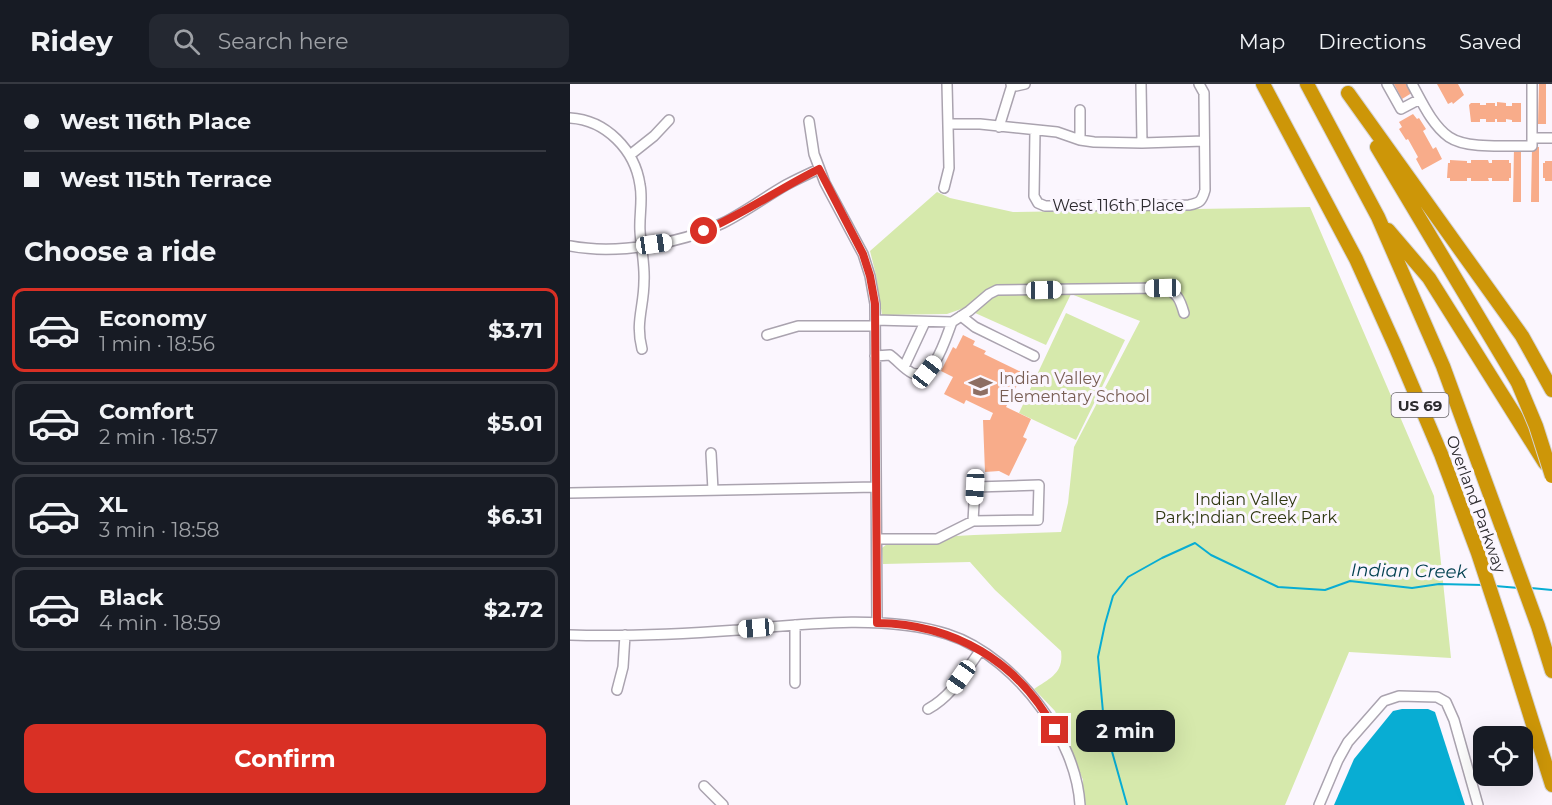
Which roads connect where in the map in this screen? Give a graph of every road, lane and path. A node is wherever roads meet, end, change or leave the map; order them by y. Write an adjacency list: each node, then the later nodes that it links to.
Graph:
1 (947, 84): 17 (street)
2 (1012, 84): 3 (street); 18 (street)
3 (1025, 84)
4 (1141, 84): 24 (street)
5 (1199, 84): 22 (street)
6 (1263, 84): 58 (highway, Overland Parkway / US 69)
7 (1307, 84): 28 (highway, Overland Parkway / US 69)
8 (1387, 84): 12 (street)
9 (1412, 84): 12 (street)
10 (1532, 84): 23 (street)
11 (1345, 88): 41 (highway); 43 (highway, bridge)
12 (1420, 99): 23 (street)
13 (1080, 110): 21 (street)
14 (570, 118): 25 (street)
15 (669, 120): 25 (street)
16 (809, 121): 26 (street)
17 (948, 124): 18 (street); 27 (street)
18 (999, 127): 19 (street)
19 (1035, 131): 21 (street); 22 (street, West 116th Place)
20 (1552, 138): 23 (street)
21 (1080, 140): 24 (street)
22 (1204, 141): 24 (street)
23 (1532, 142)
24 (1142, 143)
25 (630, 155): 29 (street)
26 (819, 169): 29 (street); 35 (street)
27 (944, 188)
28 (1378, 217): 43 (highway); 54 (highway, Overland Parkway / US 69)
29 (642, 245): 30 (street); 37 (street)
30 (570, 246)
31 (1184, 313): 32 (street)
32 (961, 316): 34 (street); 39 (street)
33 (925, 322): 34 (street); 35 (street); 40 (street)
34 (952, 322): 40 (street)
35 (875, 323): 36 (street); 38 (street)
36 (767, 335)
37 (642, 349)
38 (875, 356): 40 (street); 44 (street)
39 (1034, 356)
40 (903, 367)
41 (1552, 390)
42 (711, 453): 45 (street)
43 (1552, 476)
44 (876, 487): 45 (street); 48 (street)
45 (713, 490): 46 (street)
46 (570, 493)
47 (973, 521): 47 (street); 48 (street)
48 (877, 539): 49 (street)
49 (877, 623): 50 (street); 53 (street)
50 (795, 625): 52 (street); 55 (street)
51 (570, 635): 52 (street)
52 (625, 635): 56 (street)
53 (980, 651): 57 (street); 61 (street)
54 (1552, 671)
55 (795, 683)
56 (617, 690)
57 (928, 709)
58 (1552, 785)
59 (704, 786): 60 (street)
60 (723, 805)
61 (1080, 805)
62 (1319, 805): 63 (street)
63 (1478, 805)

